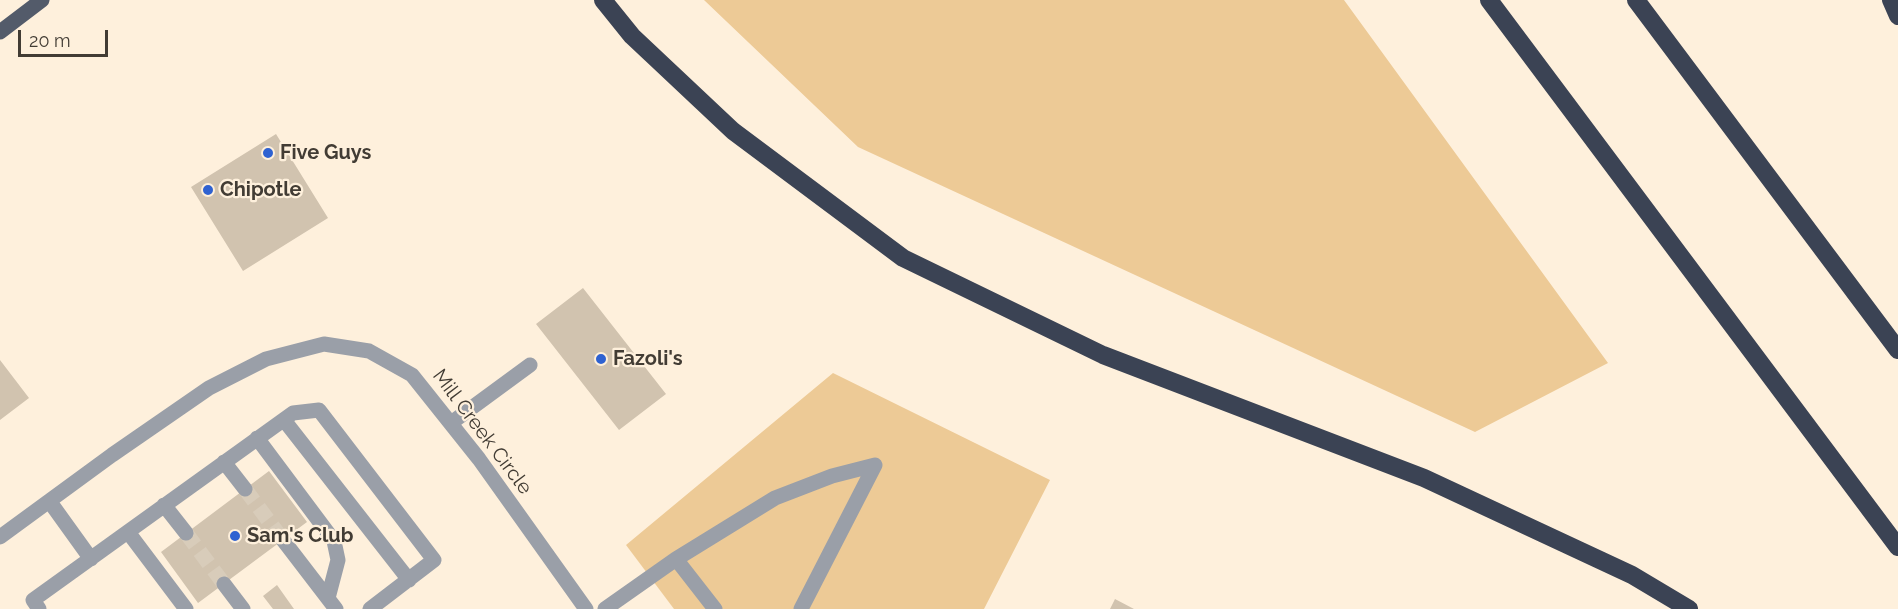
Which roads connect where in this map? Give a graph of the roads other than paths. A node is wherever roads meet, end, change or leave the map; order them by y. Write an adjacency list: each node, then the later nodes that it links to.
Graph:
1 (42, 0): 7 (main road)
2 (603, 0): 35 (highway)
3 (1489, 0): 21 (highway)
4 (1636, 0): 8 (highway)
5 (1891, 0): 6 (highway)
6 (1898, 16)
7 (0, 32)
8 (1898, 350)
9 (530, 365): 11 (street)
10 (284, 420): 12 (street); 24 (street); 24 (street)
11 (451, 423): 15 (street, Mill Creek Circle); 31 (street, Mill Creek Circle)
12 (258, 438): 13 (street); 26 (street)
13 (224, 462): 14 (street); 16 (street)
14 (245, 489)
15 (50, 502): 19 (street, Mill Creek Circle); 22 (street)
16 (164, 505): 17 (street); 18 (street)
17 (128, 531): 22 (street); 28 (street)
18 (186, 533)
19 (0, 537)
20 (283, 540): 26 (street)
21 (1898, 547)
22 (91, 559): 27 (street)
23 (676, 559): 32 (street); 33 (street); 34 (street)
24 (409, 580): 30 (street)
25 (224, 584): 29 (street)
26 (332, 604)
27 (39, 609)
28 (186, 609)
29 (243, 609)
30 (370, 609)
31 (586, 609)
32 (605, 609)
33 (715, 609)
34 (801, 609)
35 (1689, 609)

